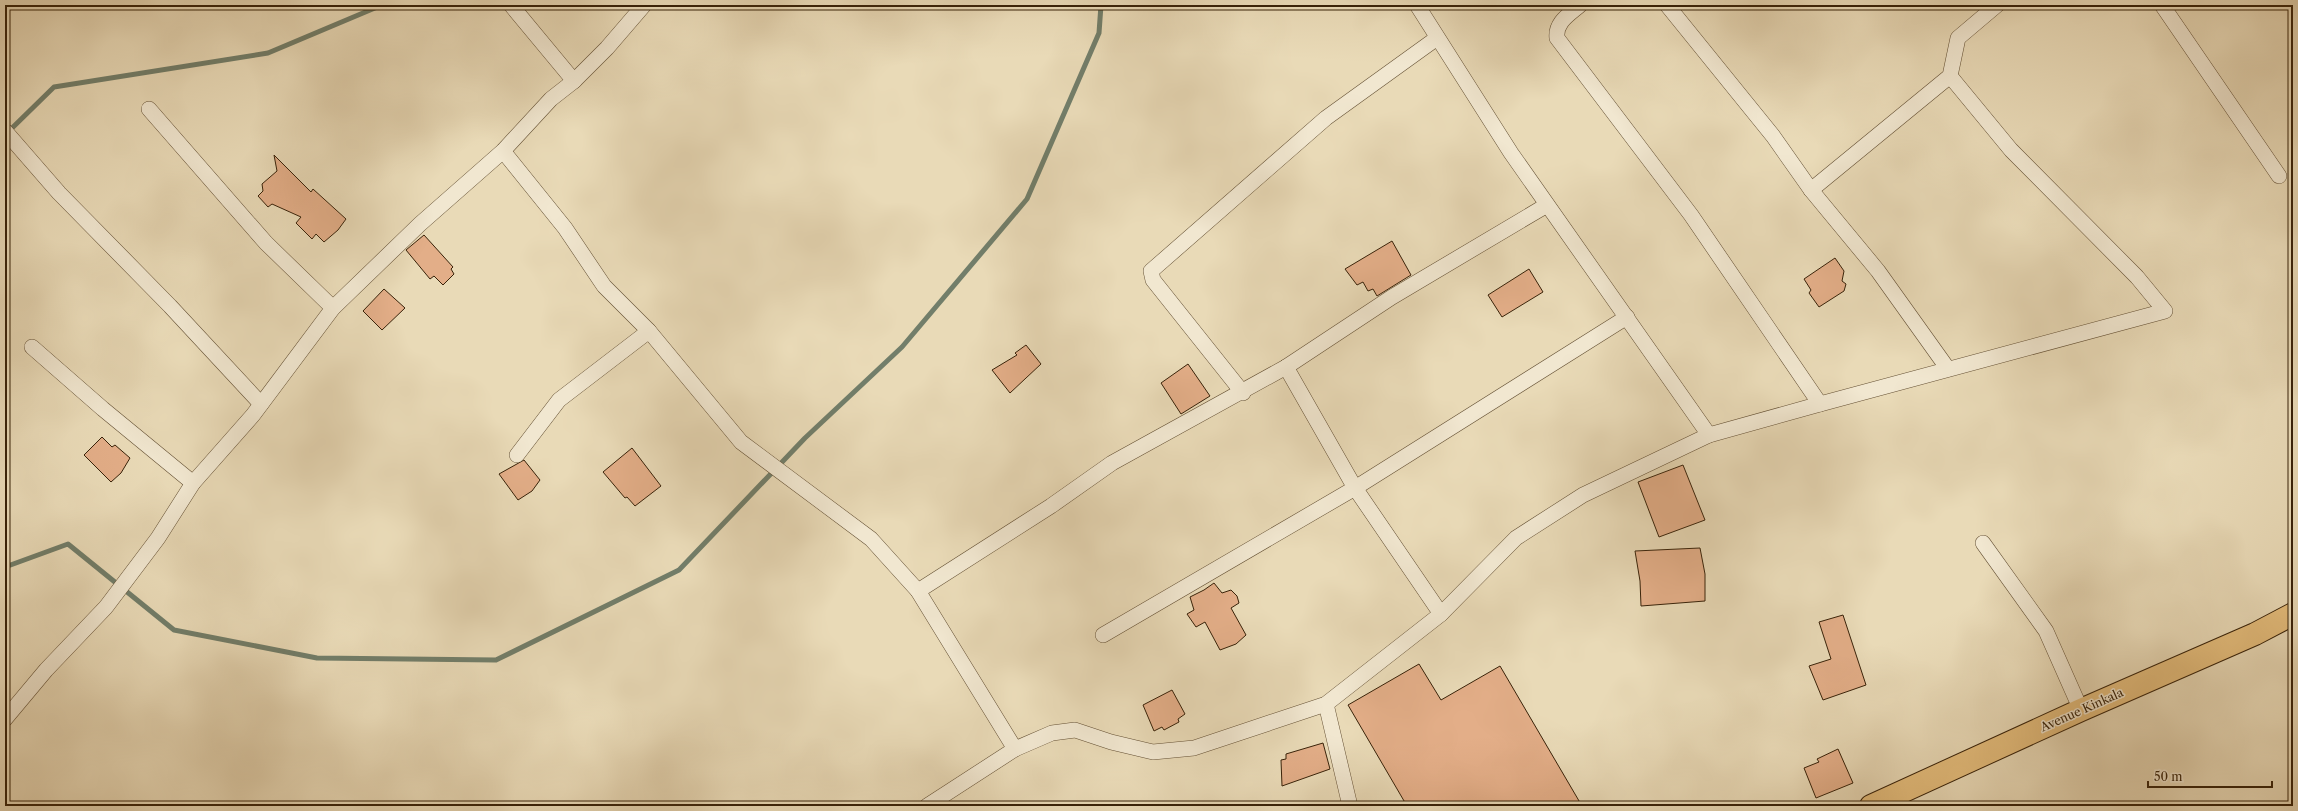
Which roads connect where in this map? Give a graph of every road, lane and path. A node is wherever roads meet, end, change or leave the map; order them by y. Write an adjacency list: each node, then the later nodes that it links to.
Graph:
1 (510, 5): 10 (street)
2 (644, 5): 10 (street)
3 (1417, 5): 8 (street)
4 (1580, 5): 25 (street)
5 (1667, 5): 15 (street)
6 (1997, 5): 9 (street)
7 (2162, 5): 14 (street)
8 (1437, 38): 16 (street); 23 (street)
9 (1950, 76): 15 (street); 22 (street)
10 (574, 81): 13 (street)
11 (148, 109): 17 (street)
12 (5, 131): 24 (street)
13 (503, 151): 17 (street); 19 (street)
14 (2279, 176)
15 (1811, 190): 22 (street)
16 (1548, 205): 18 (street); 21 (street)
17 (333, 308): 24 (street)
18 (1627, 318): 26 (street); 29 (street)
19 (649, 331): 27 (street); 31 (street)
20 (32, 347): 28 (street)
21 (1286, 368): 23 (street); 29 (street)
22 (1948, 369): 25 (street)
23 (1243, 392): 31 (street)
24 (261, 404): 28 (street)
25 (1820, 404): 26 (street)
26 (1710, 435): 32 (street)
27 (517, 455)
28 (193, 483): 37 (street)
29 (1355, 488): 32 (street); 34 (street)
30 (1983, 543): 36 (street)
31 (918, 590): 38 (street)
32 (1441, 614): 35 (street)
33 (2293, 614): 36 (main road, Avenue Kinkala)
34 (1103, 635)
35 (1326, 704): 38 (street); 40 (street)
36 (2081, 710): 41 (main road, Avenue Kinkala)
37 (5, 719)
38 (1015, 749): 39 (street)
39 (927, 806)
40 (1350, 806)
41 (1871, 806)

